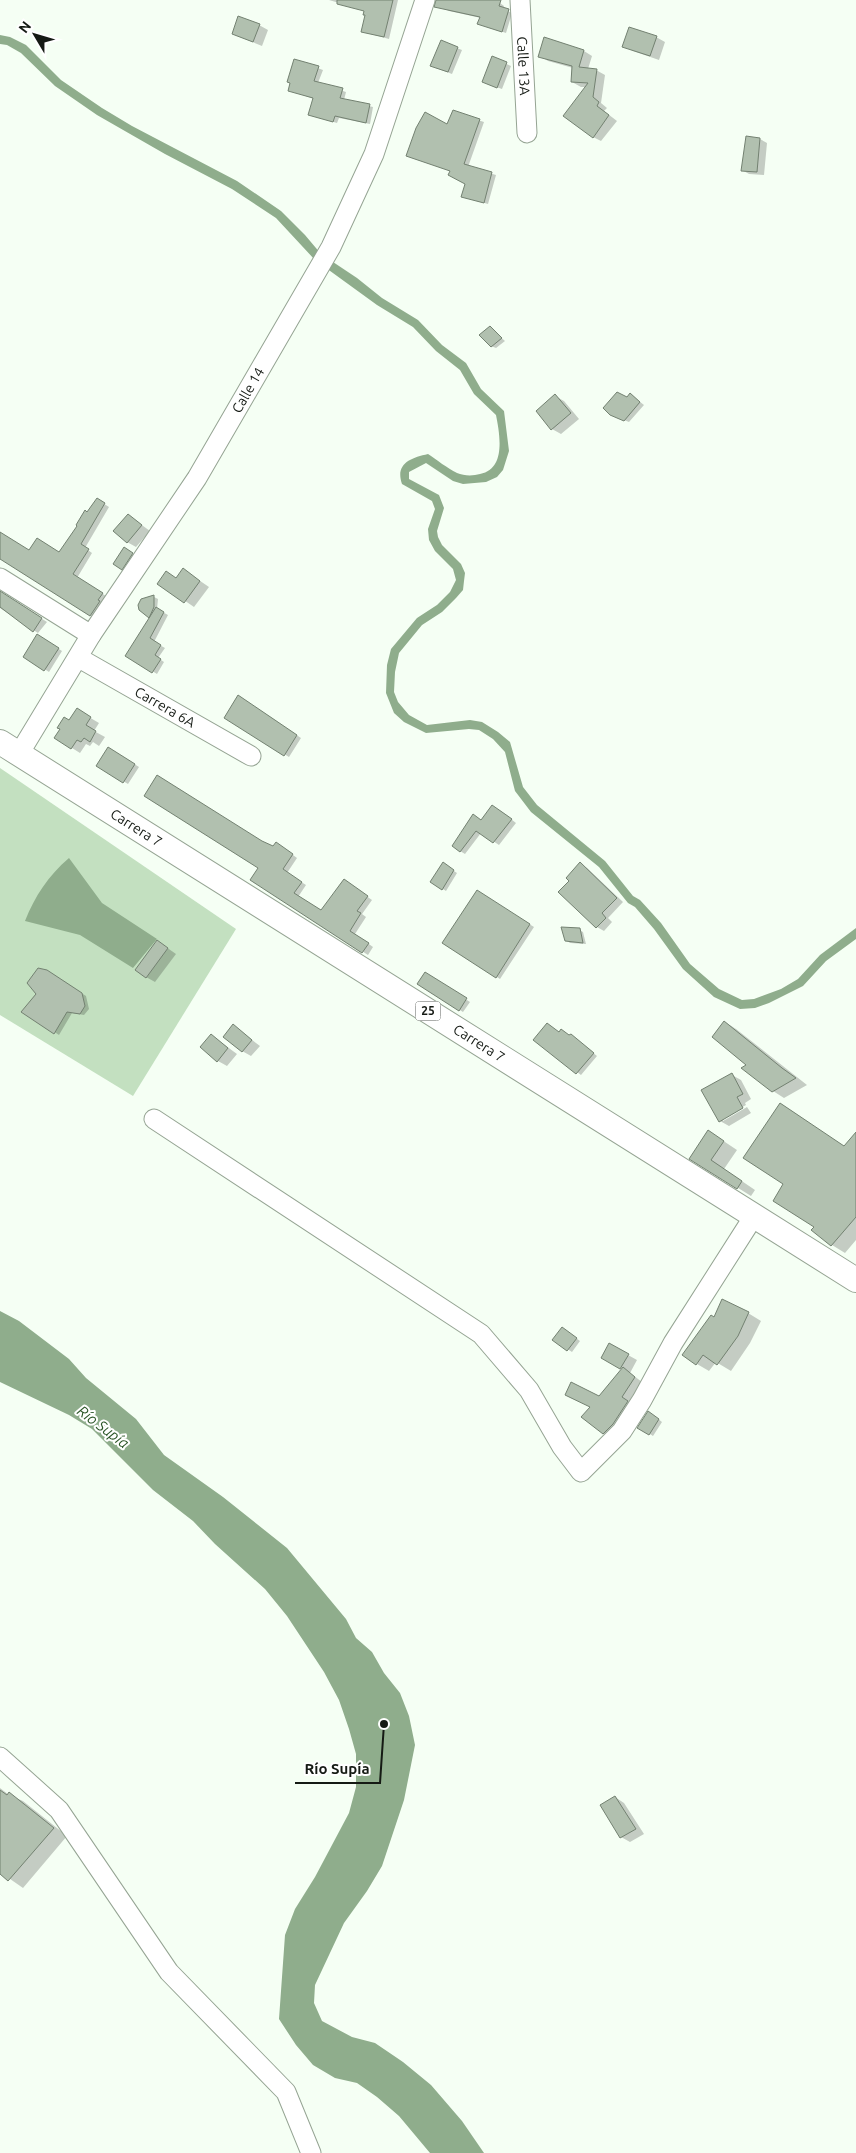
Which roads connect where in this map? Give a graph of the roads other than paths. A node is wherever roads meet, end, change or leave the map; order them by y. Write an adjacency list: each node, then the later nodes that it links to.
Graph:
1 (425, 0): 5 (street, Calle 14)
2 (520, 0): 3 (street, Calle 13A)
3 (526, 133)
4 (0, 578): 5 (street)
5 (91, 635): 6 (street, Calle 14)
6 (79, 658): 7 (street, Calle 14); 8 (street, Carrera 6A)
7 (10, 748): 10 (main road, Carrera 7 / 25)
8 (252, 756)
9 (154, 1119): 10 (street)
10 (754, 1216): 11 (main road, Carrera 7 / 25)
11 (856, 1280)
12 (0, 1757): 13 (street)
13 (311, 2153)

